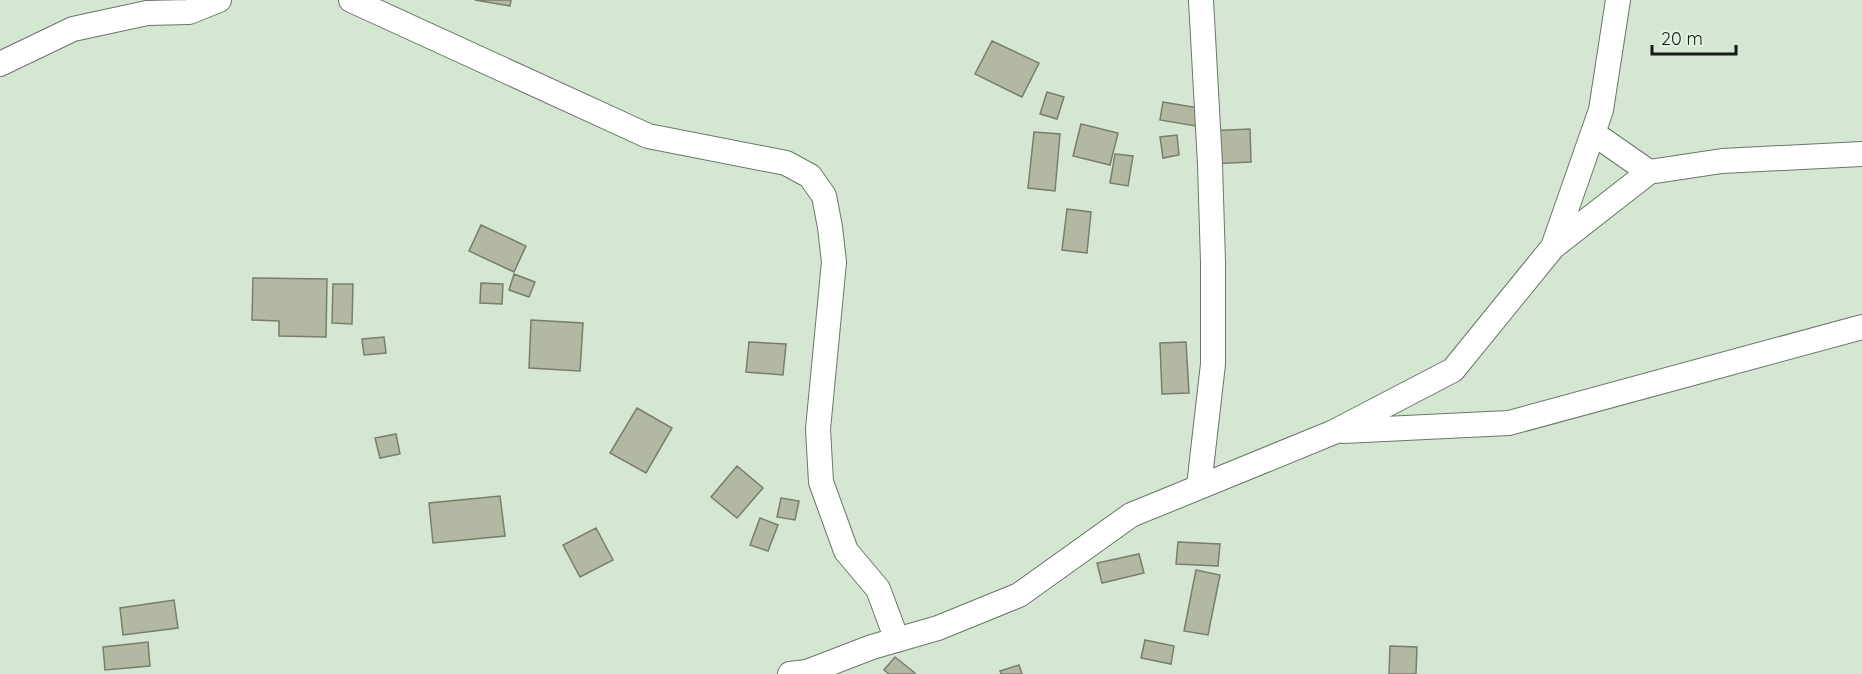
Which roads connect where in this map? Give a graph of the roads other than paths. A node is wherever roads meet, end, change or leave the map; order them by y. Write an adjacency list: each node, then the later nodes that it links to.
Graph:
1 (219, 0): 5 (street)
2 (351, 0): 13 (street)
3 (1201, 0): 12 (street)
4 (1618, 0): 6 (street)
5 (0, 64)
6 (1593, 133): 8 (street); 9 (street)
7 (1862, 154): 8 (street)
8 (1649, 172): 9 (street)
9 (1553, 247): 11 (street)
10 (1862, 327): 11 (street)
11 (1334, 432): 12 (street)
12 (1199, 486): 13 (street)
13 (897, 640): 14 (street)
14 (790, 674)

